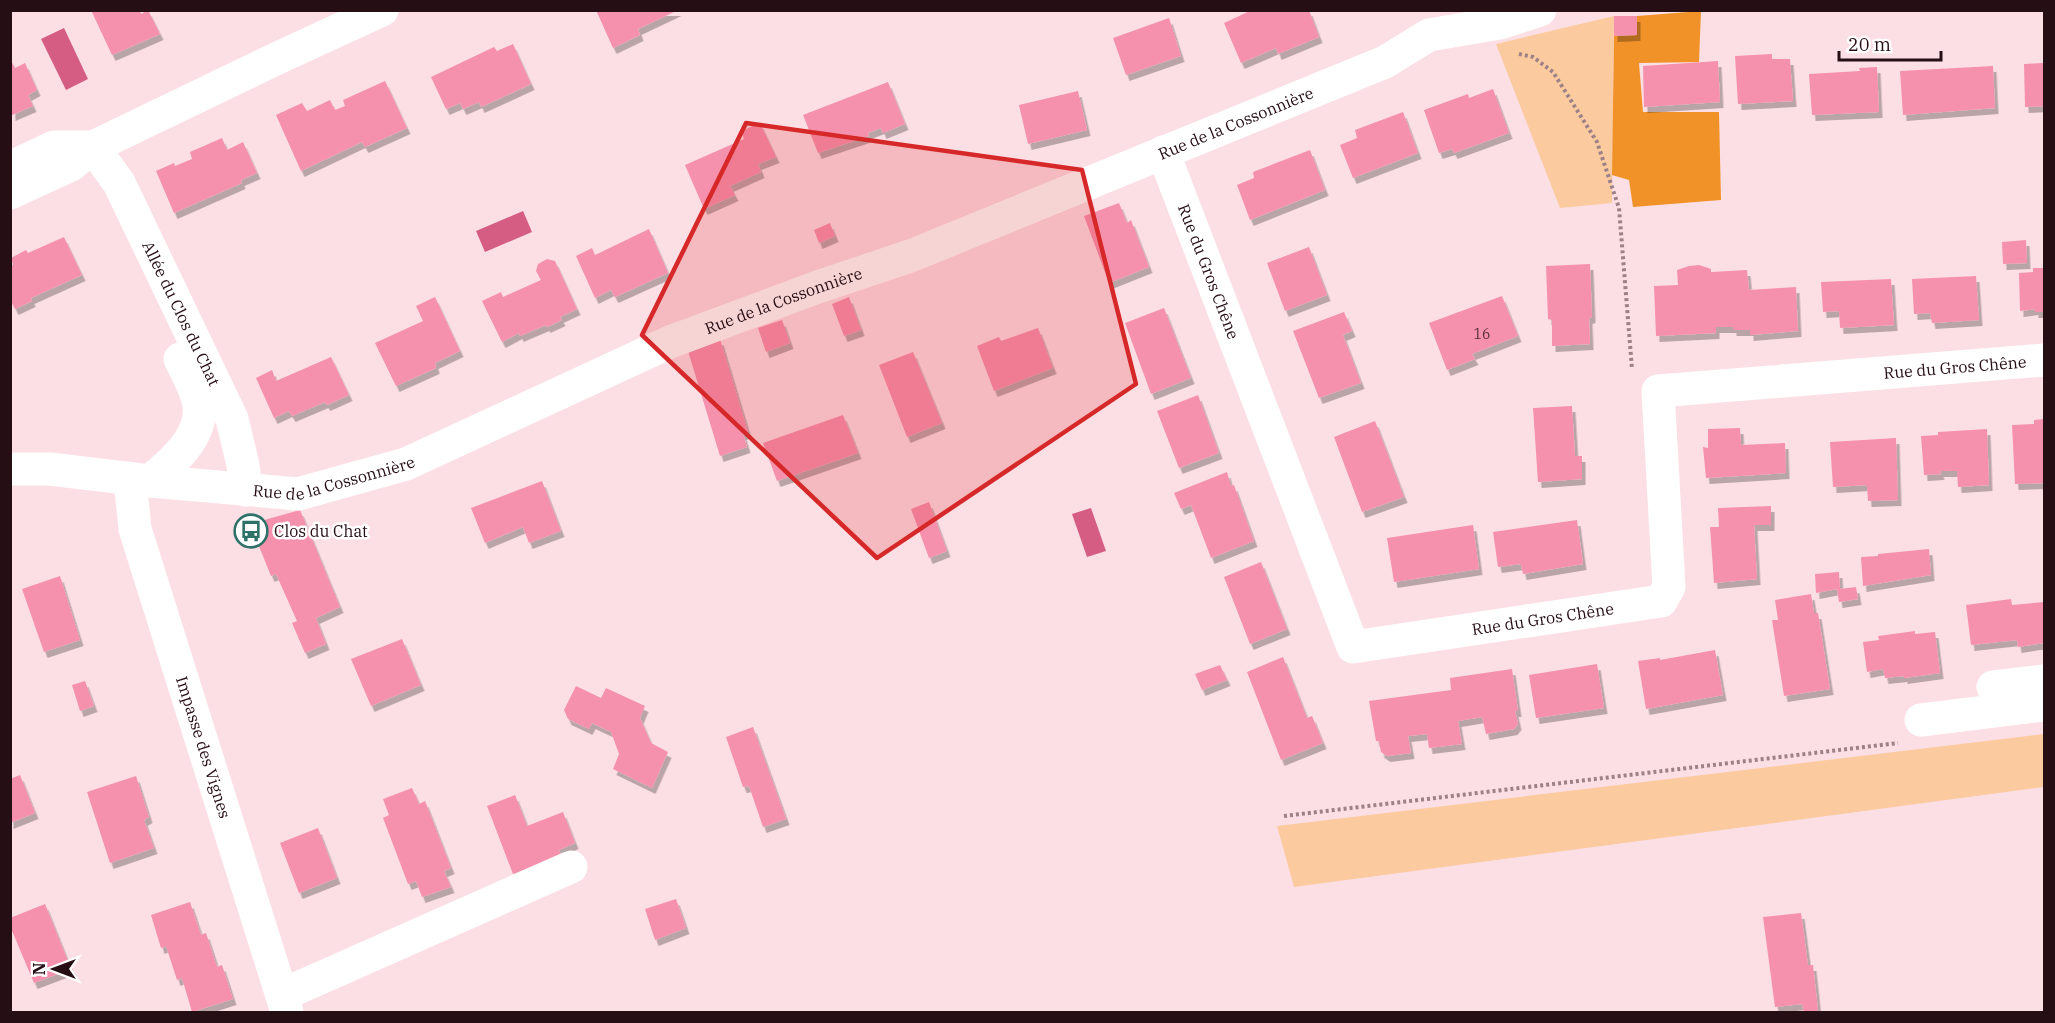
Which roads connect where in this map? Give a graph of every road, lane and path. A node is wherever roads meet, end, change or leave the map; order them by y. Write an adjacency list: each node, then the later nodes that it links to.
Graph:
1 (382, 10): 5 (street)
2 (1540, 10): 3 (street, Rue de la Cossonnière)
3 (1425, 23): 6 (street, Rue de la Cossonnière)
4 (1514, 53): 10 (path)
5 (93, 147): 7 (street); 8 (street); 12 (street, Allée du Clos du Chat); 13 (street, Allée du Clos du Chat)
6 (1163, 152): 10 (street, Rue du Gros Chêne); 13 (street, Rue de la Cossonnière)
7 (10, 168)
8 (10, 193)
9 (2044, 360): 10 (street, Rue du Gros Chêne)
10 (1658, 391)
11 (10, 469): 12 (street, Rue de la Cossonnière)
12 (140, 480): 13 (street, Rue de la Cossonnière); 20 (street, Impasse des Vignes)
13 (246, 490)
14 (2044, 681): 15 (street)
15 (1993, 687)
16 (2044, 705): 17 (street)
17 (1912, 731): 18 (path)
18 (1284, 816)
19 (571, 867): 20 (street)
20 (284, 1004)

